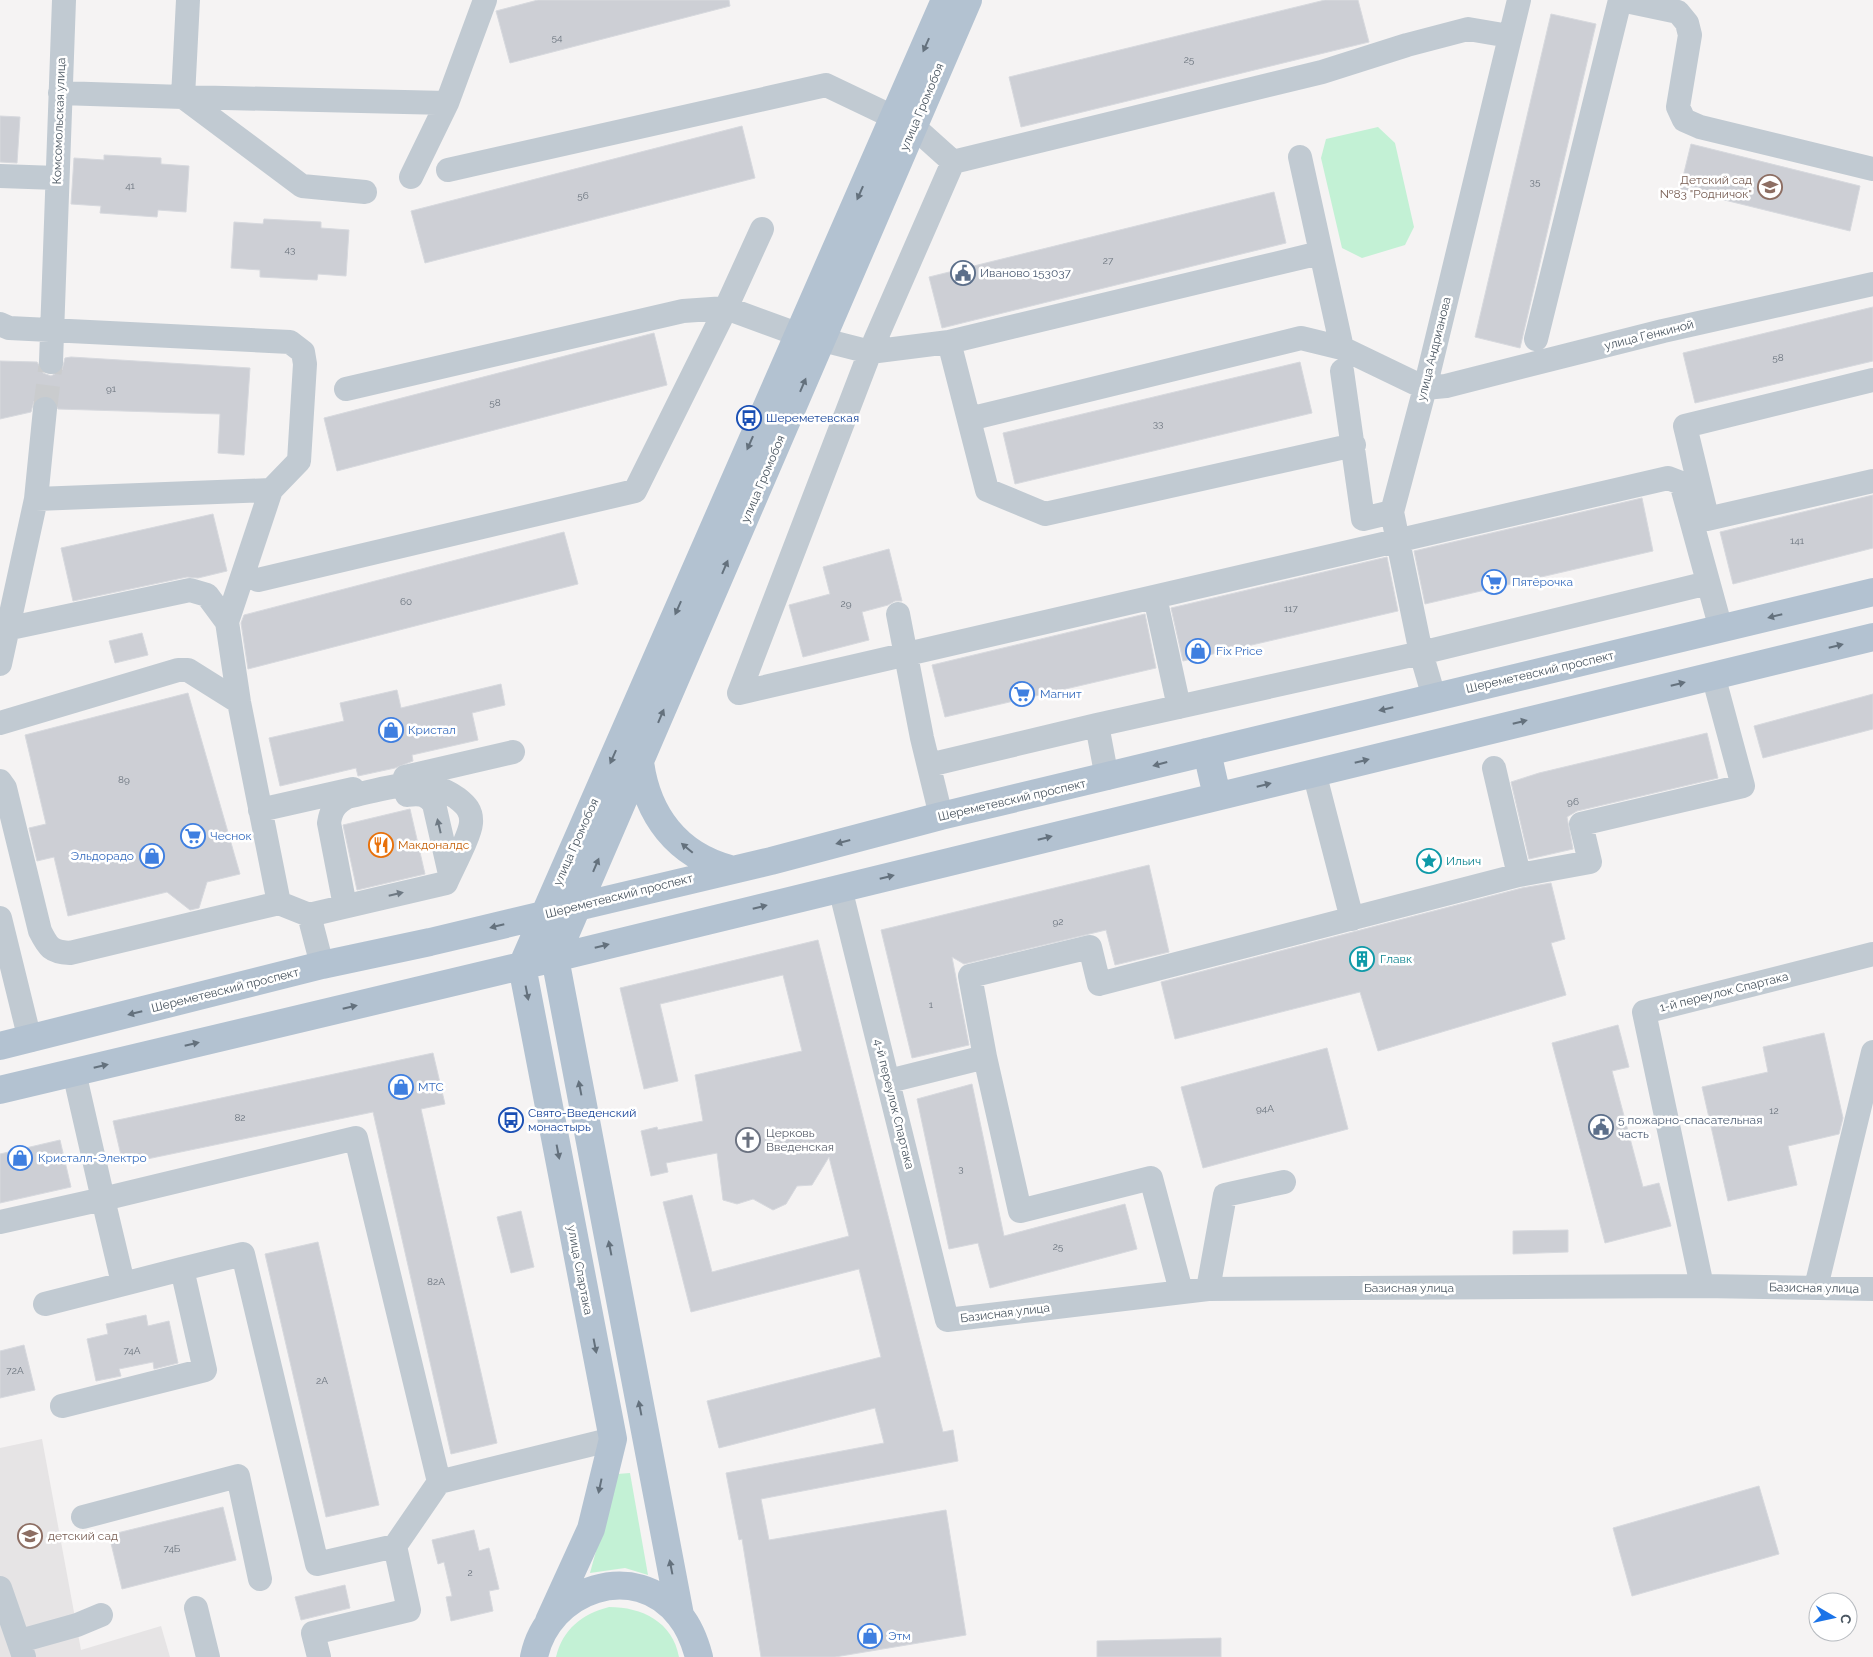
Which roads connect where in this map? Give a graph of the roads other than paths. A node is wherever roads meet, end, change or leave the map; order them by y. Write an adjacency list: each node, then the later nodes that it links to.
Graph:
1 (64, 0): 9 (street, Комсомольская улица)
2 (188, 0): 10 (street)
3 (485, 0): 11 (street)
4 (946, 0): 12 (main road, улица Громобоя, one-way to 12)
5 (968, 0): 12 (main road, улица Громобоя)
6 (1519, 0): 8 (street, улица Андрианова)
7 (1620, 0): 15 (street); 28 (street)
8 (1509, 36): 14 (street); 35 (street, улица Андрианова)
9 (60, 93): 10 (street); 19 (street, Комсомольская улица)
10 (182, 96): 11 (street); 20 (street)
11 (447, 103): 18 (street)
12 (904, 123): 14 (street); 16 (street); 27 (main road, улица Громобоя)
13 (1300, 157): 22 (street)
14 (953, 162): 31 (street)
15 (1873, 169)
16 (448, 170)
17 (0, 176): 19 (street)
18 (410, 177)
19 (57, 178): 26 (street, Комсомольская улица)
20 (366, 192)
21 (762, 229): 24 (street)
22 (1320, 252): 29 (street); 30 (street)
23 (1873, 284): 35 (street, улица Генкиной)
24 (726, 308): 27 (street); 36 (street); 46 (street)
25 (0, 324): 26 (street)
26 (52, 329): 32 (street, Комсомольская улица); 41 (street)
27 (810, 337): 31 (street); 66 (main road, улица Громобоя, one-way to 27); 82 (main road, улица Громобоя, one-way to 82)
28 (1536, 339)
29 (949, 342): 31 (street); 38 (street)
30 (1342, 348): 35 (street); 38 (street)
31 (870, 352): 56 (street)
32 (51, 362)
33 (1342, 371): 39 (street)
34 (1873, 380): 44 (street)
35 (1425, 388): 43 (street, улица Андрианова)
36 (346, 389)
37 (45, 409): 42 (street)
38 (969, 419): 39 (street)
39 (1354, 445): 43 (street)
40 (1873, 480): 44 (street)
41 (271, 490): 42 (street); 51 (street)
42 (36, 498): 52 (street)
43 (1392, 512): 45 (street, улица Андрианова)
44 (1700, 520): 45 (street); 47 (street)
45 (1397, 540): 49 (street); 55 (street, улица Андрианова)
46 (258, 580)
47 (1708, 583): 53 (street); 55 (street)
48 (1873, 592): 53 (main road, Шереметевский проспект, one-way to 53)
49 (1155, 596): 56 (street); 61 (street)
50 (898, 614): 56 (street)
51 (227, 622): 52 (street); 60 (street)
52 (6, 629): 57 (street)
53 (1721, 629): 59 (main road, Шереметевский проспект)
54 (1873, 637): 58 (main road, one-way to 54)
55 (1421, 653): 59 (street, улица Андрианова); 61 (street)
56 (906, 656): 67 (street)
57 (0, 664)
58 (1713, 675): 69 (main road, one-way to 58); 77 (street)
59 (1434, 697): 65 (main road, Шереметевский проспект, one-way to 65)
60 (239, 702): 62 (street); 73 (street)
61 (1179, 707): 63 (street)
62 (0, 723)
63 (1097, 725): 67 (street); 70 (street)
64 (513, 752): 73 (street)
65 (1207, 752): 70 (main road, Шереметевский проспект, one-way to 70); 72 (main road)
66 (640, 762): 75 (main road, one-way to 66); 81 (main road, улица Громобоя, one-way to 66)
67 (929, 765): 74 (street)
68 (1494, 768): 77 (street)
69 (1314, 772): 72 (main road, one-way to 69); 85 (street)
70 (1107, 778): 74 (main road, Шереметевский проспект)
71 (0, 781): 79 (street)
72 (1217, 796): 78 (main road, one-way to 72)
73 (260, 810): 79 (street)
74 (941, 816): 75 (main road, Шереметевский проспект, one-way to 75)
75 (730, 869): 81 (main road, Шереметевский проспект)
76 (450, 874): 80 (street, one-way to 76); 80 (street, one-way to 80); 80 (street)
77 (1519, 876): 85 (street)
78 (840, 888): 87 (main road, one-way to 78); 97 (street, 4-й переулок Спартака)
79 (279, 903): 83 (street)
80 (347, 906): 83 (street)
81 (579, 906): 82 (main road, Шереметевский проспект); 87 (main road, улица Громобоя)
82 (545, 914): 89 (main road, Шереметевский проспект, one-way to 89); 90 (main road)
83 (309, 915): 89 (street)
84 (0, 918): 88 (street)
85 (1352, 918): 94 (street)
86 (1873, 954): 104 (street, 1-й переулок Спартака)
87 (555, 958): 90 (main road); 120 (main road, one-way to 87)
88 (5, 961): 91 (street)
89 (322, 965): 91 (main road, Шереметевский проспект, one-way to 91)
90 (522, 966): 95 (main road, one-way to 90); 112 (main road, улица Спартака, one-way to 112)
91 (30, 1040): 92 (main road, Шереметевский проспект); 96 (main road)
92 (0, 1046)
93 (1873, 1052): 105 (street)
94 (985, 1056): 97 (street); 108 (street)
95 (74, 1072): 96 (main road); 100 (street)
96 (41, 1080): 98 (main road)
97 (889, 1081): 110 (street, 4-й переулок Спартака)
98 (0, 1090)
99 (1284, 1182): 106 (street)
100 (102, 1199): 101 (street); 103 (street); 113 (street)
101 (0, 1222)
102 (182, 1269): 103 (street); 111 (street); 115 (street)
103 (123, 1283): 109 (street)
104 (1702, 1286): 105 (street, Базисная улица); 106 (street, Базисная улица)
105 (1816, 1287): 107 (street, Базисная улица)
106 (1208, 1289): 108 (street, Базисная улица)
107 (1873, 1289)
108 (1181, 1291): 110 (street, Базисная улица)
109 (46, 1304)
110 (947, 1320)
111 (62, 1406)
112 (613, 1439): 113 (street); 121 (main road, улица Спартака, one-way to 121)
113 (439, 1482): 115 (street)
114 (83, 1517): 116 (street)
115 (395, 1546): 124 (street)
116 (260, 1579)
117 (0, 1588): 122 (street)
118 (196, 1608): 123 (street)
119 (101, 1614): 122 (street)
120 (680, 1615): 121 (main road); 125 (main road)
121 (538, 1645)
122 (22, 1649)
123 (208, 1657)
124 (319, 1657)
125 (699, 1657)

